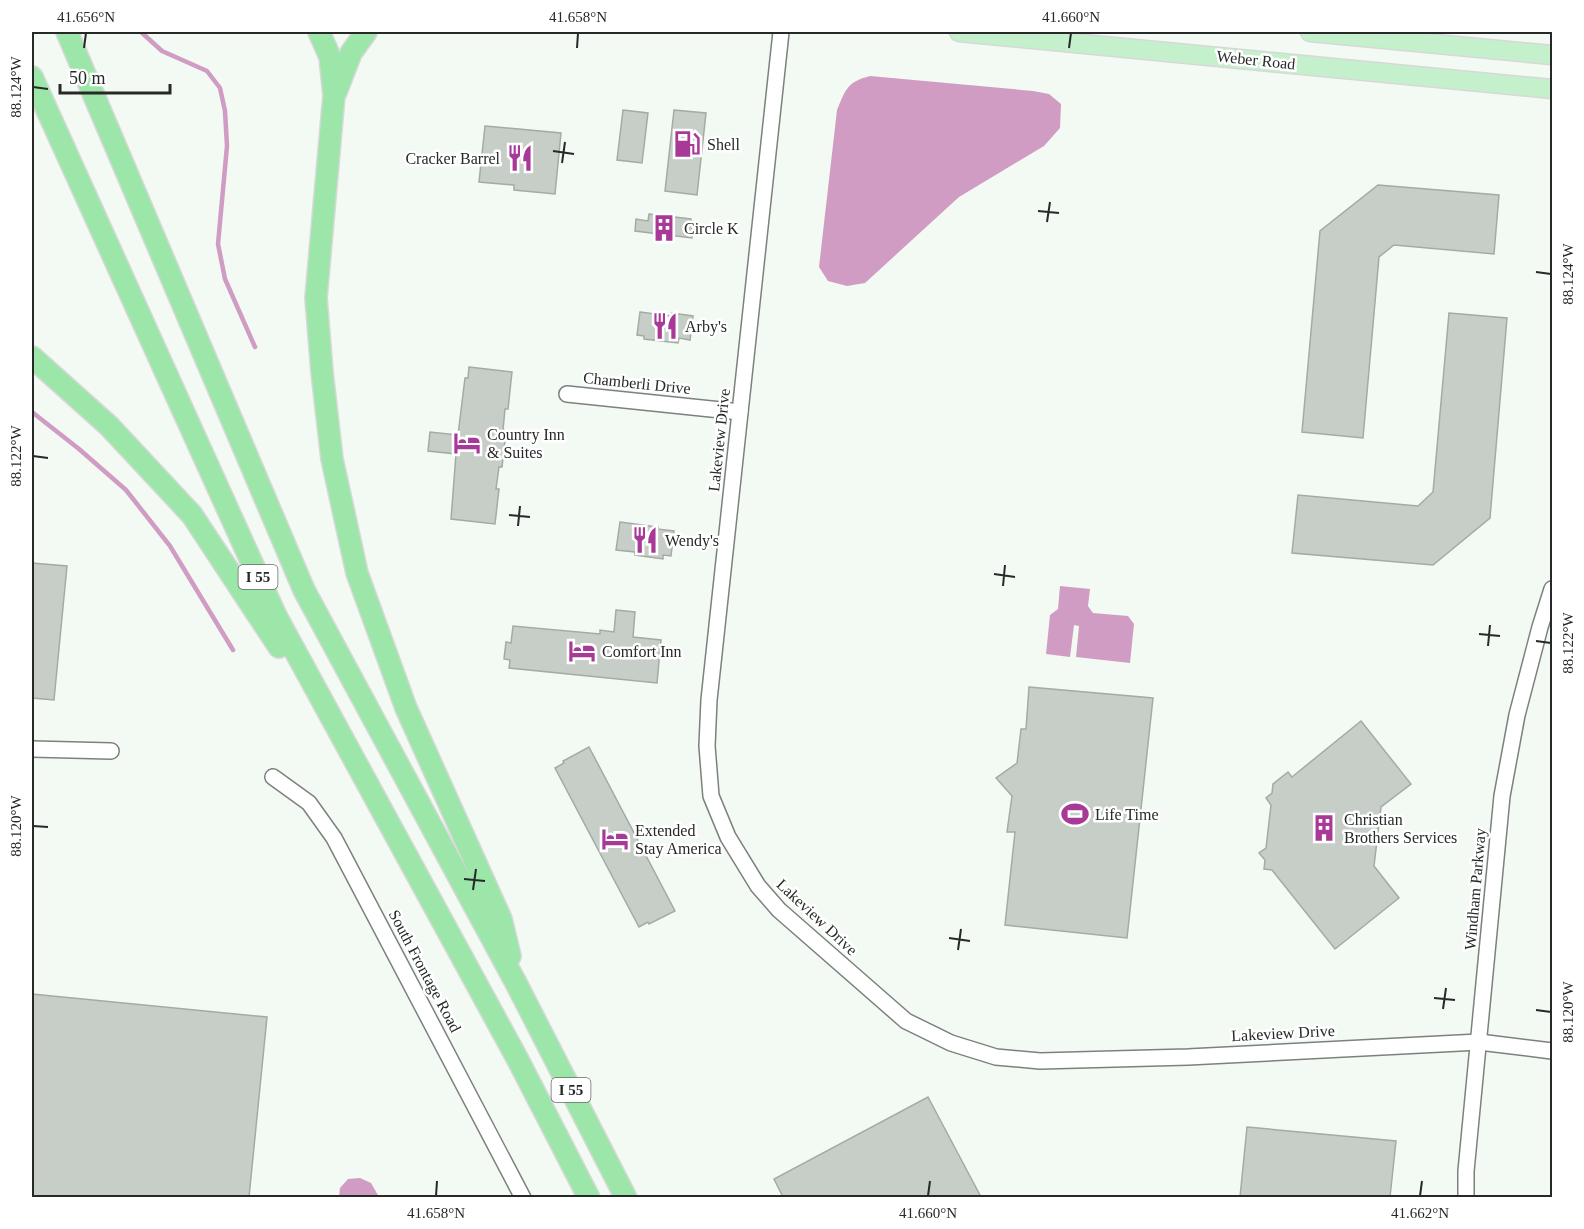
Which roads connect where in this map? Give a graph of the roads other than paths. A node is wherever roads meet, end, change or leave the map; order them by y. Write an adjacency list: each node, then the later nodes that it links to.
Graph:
1 (66, 32): 18 (highway, I 55)
2 (319, 32): 10 (highway)
3 (366, 32): 10 (highway)
4 (781, 32): 13 (street, Lakeview Drive)
5 (959, 32): 9 (main road, Weber Road)
6 (1310, 32): 7 (main road)
7 (1552, 55)
8 (32, 77): 21 (highway, I 55)
9 (1552, 89)
10 (334, 95): 18 (highway)
11 (32, 357): 21 (highway)
12 (567, 394): 13 (street, Chamberli Drive)
13 (740, 412): 19 (street, Lakeview Drive)
14 (1552, 589): 19 (street, Windham Parkway)
15 (32, 749): 16 (street)
16 (111, 751)
17 (273, 777): 22 (street, South Frontage Road)
18 (516, 983): 24 (highway, I 55)
19 (1479, 1042): 20 (street, Lakeview Drive); 25 (street, Windham Parkway)
20 (1552, 1051)
21 (518, 1060): 23 (highway, I 55)
22 (524, 1197)
23 (589, 1197)
24 (626, 1197)
25 (1466, 1197)

